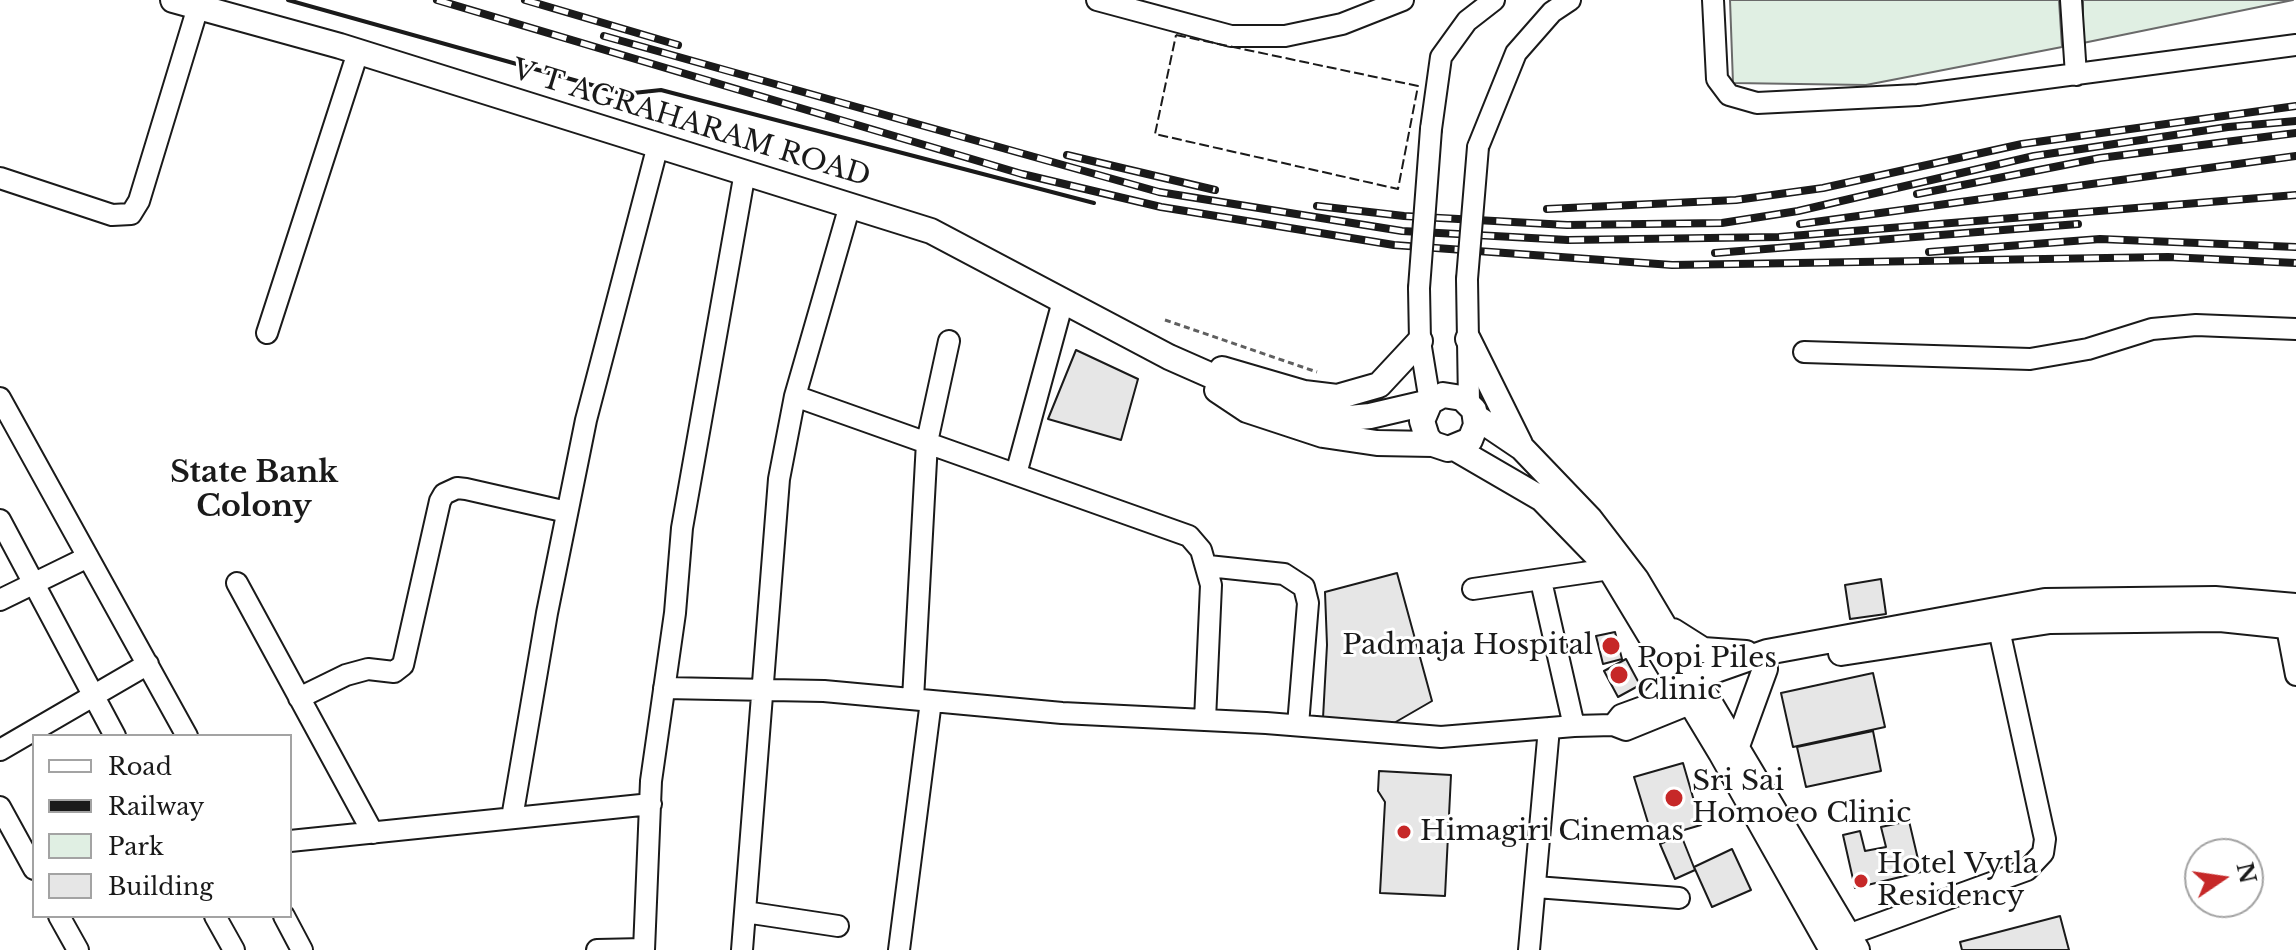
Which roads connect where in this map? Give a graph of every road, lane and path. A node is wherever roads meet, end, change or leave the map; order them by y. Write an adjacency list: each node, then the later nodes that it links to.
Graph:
1 (173, 0): 8 (main road, V T AGRAHARAM ROAD)
2 (1403, 0): 7 (street)
3 (1494, 0): 22 (street, bridge)
4 (1570, 0): 20 (street, bridge)
5 (1713, 0): 11 (street)
6 (2071, 0): 11 (street)
7 (1109, 2)
8 (198, 7): 10 (main road, V T AGRAHARAM ROAD); 14 (street)
9 (2296, 45): 11 (street)
10 (358, 52): 12 (main road, V T AGRAHARAM ROAD); 19 (street)
11 (2076, 75)
12 (658, 145): 13 (main road, V T AGRAHARAM ROAD); 34 (street)
13 (745, 172): 15 (main road, V T AGRAHARAM ROAD); 51 (street)
14 (0, 178)
15 (850, 205): 16 (main road, V T AGRAHARAM ROAD); 26 (street)
16 (1063, 301): 24 (main road, V T AGRAHARAM ROAD); 33 (street)
17 (1165, 320): 25 (path)
18 (2296, 329): 23 (street)
19 (267, 333)
20 (1468, 339): 29 (street); 32 (main road)
21 (949, 341): 30 (street)
22 (1420, 341): 24 (main road); 28 (street)
23 (1804, 352)
24 (1169, 357): 28 (main road); 31 (main road)
25 (1321, 374)
26 (795, 396): 30 (street); 52 (street)
27 (0, 398): 36 (street)
28 (1436, 398): 29 (main road); 31 (main road)
29 (1473, 410): 31 (main road); 32 (main road)
30 (927, 442): 33 (street); 55 (street)
31 (1444, 446): 38 (main road)
32 (1522, 448): 44 (main road)
33 (1016, 474): 37 (street)
34 (567, 512): 54 (street); 68 (street)
35 (0, 520): 41 (street)
36 (88, 557): 41 (street); 48 (street)
37 (1208, 566): 57 (street); 58 (street)
38 (1610, 569): 39 (street); 50 (main road)
39 (1541, 581): 42 (street); 60 (street)
40 (237, 583): 54 (street)
41 (33, 584): 43 (street); 53 (street)
42 (1473, 589)
43 (0, 600)
44 (1657, 616): 47 (main road); 50 (main road)
45 (2290, 616): 46 (main road); 49 (street)
46 (1997, 618): 47 (main road); 79 (street)
47 (1766, 661): 50 (main road); 64 (main road)
48 (148, 664): 53 (street); 63 (street)
49 (2296, 675)
50 (1696, 687): 56 (main road); 59 (street); 64 (main road); 79 (main road)
51 (664, 688): 52 (street); 66 (street)
52 (763, 690): 55 (street); 74 (street)
53 (92, 696): 62 (street); 65 (street)
54 (299, 698): 69 (street)
55 (922, 700): 57 (street); 86 (street)
56 (1650, 705): 59 (street)
57 (1205, 720): 58 (street)
58 (1298, 725): 61 (street)
59 (1613, 725): 60 (street)
60 (1574, 726): 61 (street)
61 (1549, 728): 72 (street)
62 (114, 734)
63 (186, 734)
64 (1737, 746): 79 (main road)
65 (0, 750)
66 (651, 804): 68 (street); 80 (street)
67 (0, 807): 71 (street)
68 (512, 818): 69 (street)
69 (373, 833): 70 (street)
70 (292, 841)
71 (32, 865)
72 (1536, 887): 73 (street); 87 (street)
73 (1679, 898)
74 (745, 912): 78 (street); 85 (street)
75 (60, 918): 81 (street)
76 (216, 918): 82 (street)
77 (285, 918): 83 (street)
78 (838, 926)
79 (1846, 945)
80 (644, 949): 84 (street)
81 (78, 950)
82 (234, 950)
83 (302, 950)
84 (597, 950)
85 (742, 950)
86 (899, 950)
87 (1529, 950)

